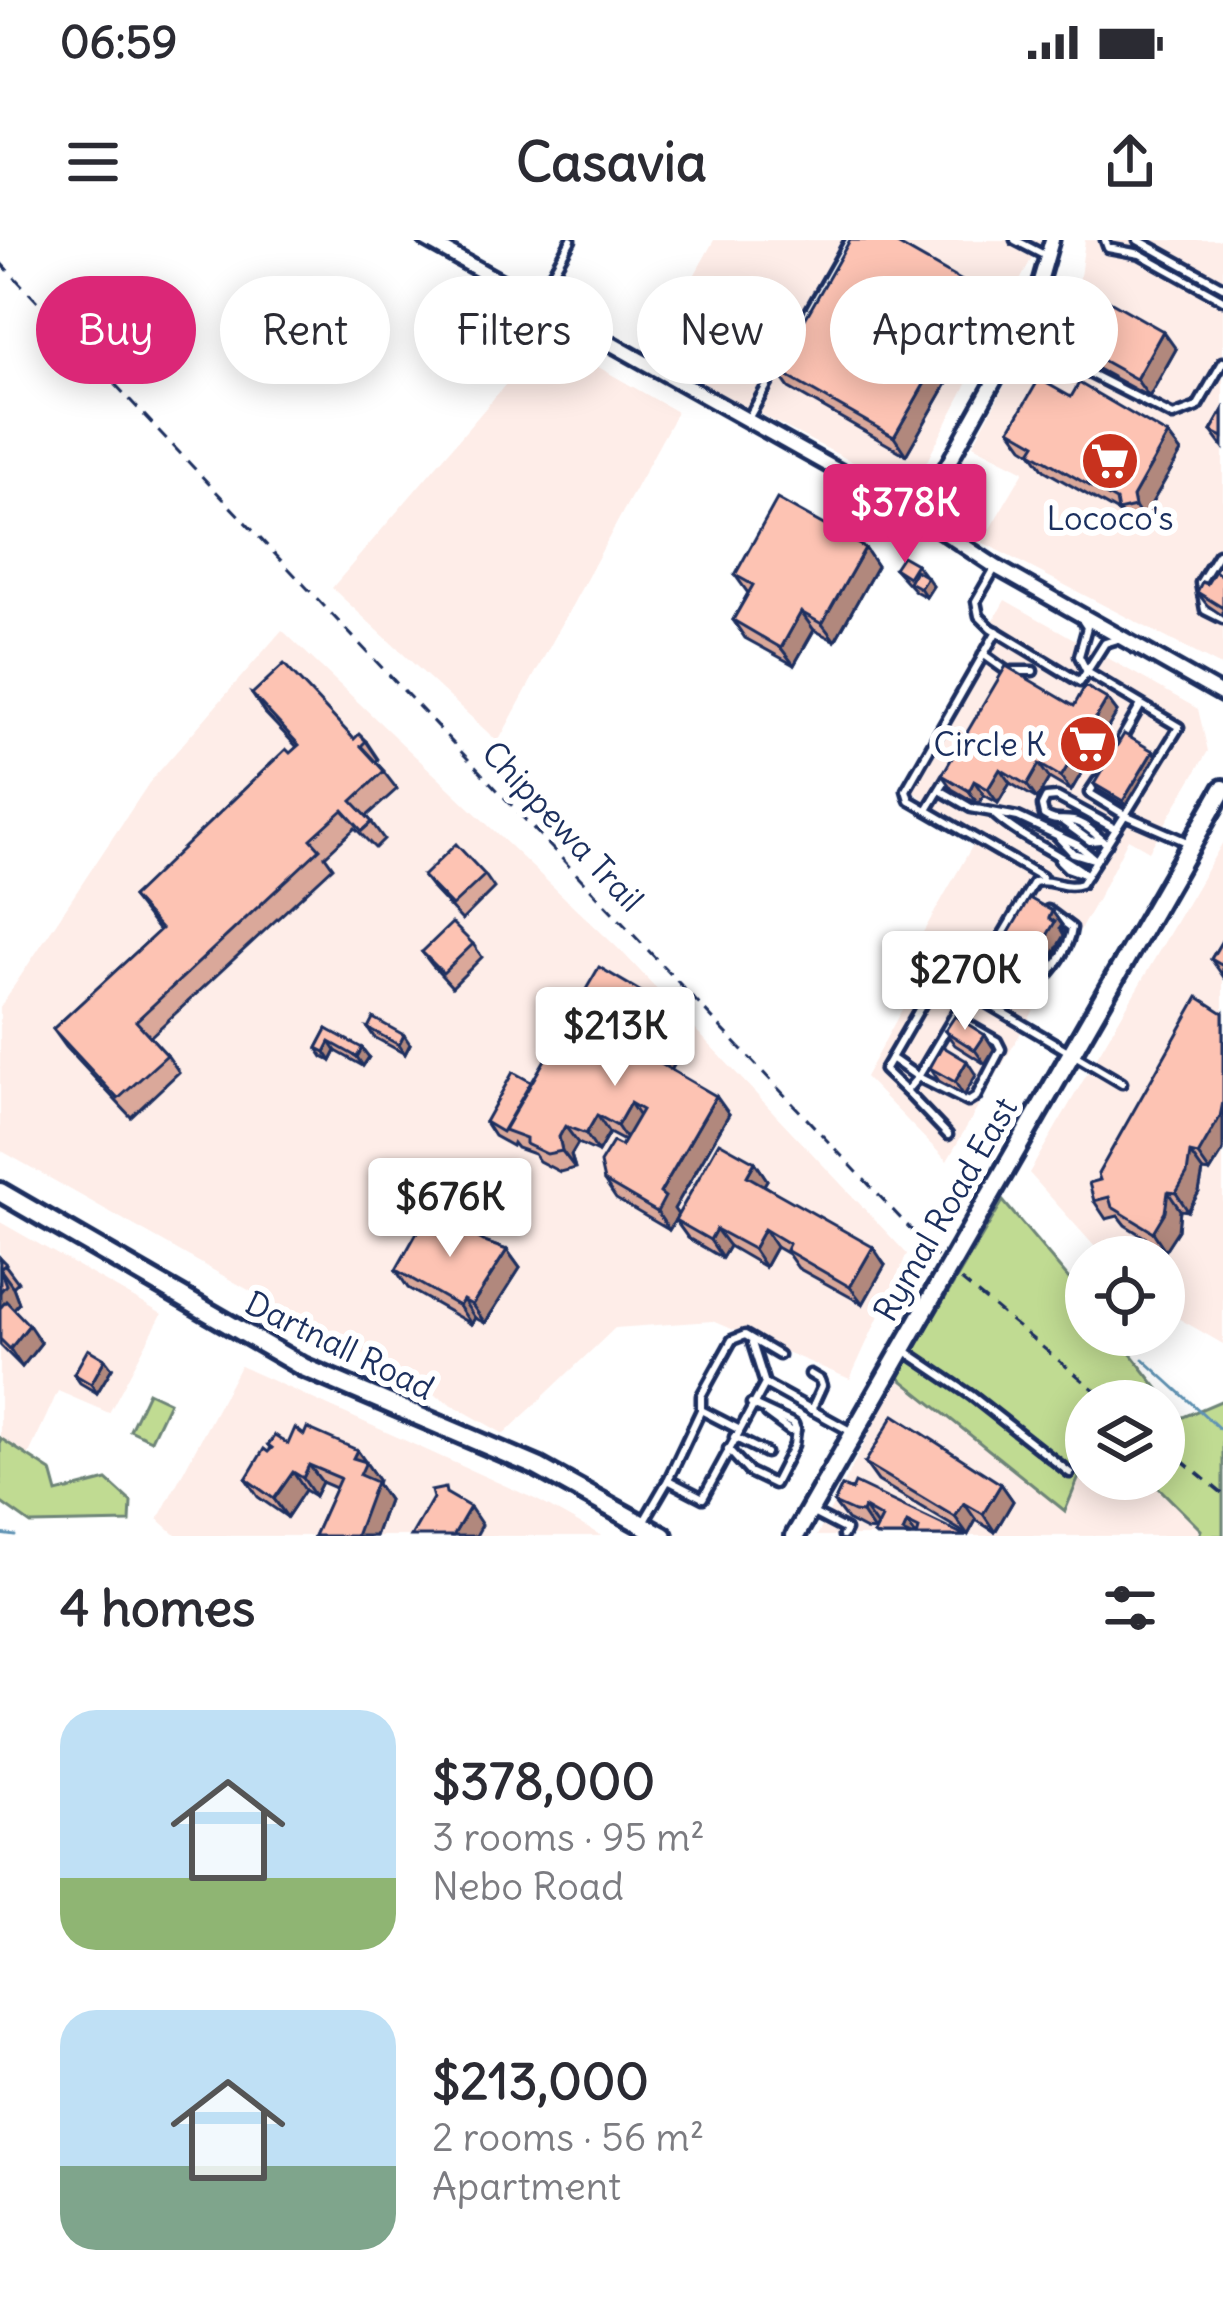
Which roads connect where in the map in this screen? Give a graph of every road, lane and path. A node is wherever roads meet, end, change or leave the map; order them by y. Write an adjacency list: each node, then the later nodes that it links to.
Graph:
1 (426, 240): 10 (street)
2 (571, 240): 11 (lane)
3 (850, 240): 19 (lane)
4 (1015, 240): 8 (lane)
5 (1052, 240): 8 (street)
6 (1105, 240): 14 (lane)
7 (1138, 240): 13 (lane)
8 (1048, 257): 12 (street)
9 (0, 262): 65 (path, Chippewa Trail)
10 (488, 276)
11 (550, 276)
12 (1042, 276)
13 (1223, 287)
14 (1223, 300)
15 (613, 346): 19 (street)
16 (1223, 362): 18 (lane)
17 (993, 384): 20 (street)
18 (1111, 384)
19 (747, 421): 20 (street)
20 (919, 516): 23 (street)
21 (1223, 553): 24 (lane)
22 (1223, 563): 24 (lane)
23 (996, 567): 25 (street); 27 (lane)
24 (1201, 591): 26 (lane)
25 (1079, 614): 28 (street); 32 (lane)
26 (1223, 619)
27 (997, 631): 29 (lane); 32 (lane)
28 (1123, 639): 32 (lane); 34 (street)
29 (983, 654): 30 (lane); 43 (lane)
30 (1008, 671): 31 (lane); 33 (lane)
31 (1033, 671)
32 (1087, 672): 35 (lane)
33 (997, 691)
34 (1223, 695)
35 (1141, 705): 36 (lane); 45 (lane)
36 (1113, 753)
37 (951, 770): 40 (lane)
38 (1102, 771): 41 (lane)
39 (1223, 789): 48 (main road, Rymal Road East)
40 (940, 790): 43 (lane); 44 (lane)
41 (1089, 793): 42 (lane); 45 (lane)
42 (1080, 808): 46 (lane); 47 (lane)
43 (927, 810): 51 (lane)
44 (992, 812): 49 (lane); 50 (lane)
45 (1125, 814): 46 (lane); 48 (lane)
46 (1116, 829): 47 (lane)
47 (1104, 842): 49 (lane)
48 (1191, 844): 58 (main road, Rymal Road East)
49 (1096, 860): 50 (lane)
50 (1087, 875): 51 (lane)
51 (1045, 879): 52 (lane)
52 (1025, 896): 53 (lane); 53 (lane)
53 (989, 959): 56 (lane)
54 (923, 966): 55 (lane)
55 (939, 975): 56 (lane); 59 (lane)
56 (970, 992): 57 (lane); 58 (lane)
57 (955, 1017): 60 (lane); 60 (lane)
58 (1072, 1051): 61 (lane); 65 (main road, Rymal Road East)
59 (892, 1058): 60 (lane); 62 (lane)
60 (918, 1077): 62 (lane)
61 (1122, 1083)
62 (906, 1091): 63 (lane)
63 (948, 1135)
64 (0, 1192): 88 (main road, Dartnall Road)
65 (947, 1267): 67 (main road, Rymal Road East); 70 (path, Chippewa Trail)
66 (751, 1339): 68 (lane); 71 (lane); 73 (lane)
67 (900, 1347): 75 (main road, Rymal Road East); 84 (lane)
68 (779, 1355)
69 (810, 1373): 74 (lane)
70 (1083, 1380)
71 (765, 1384): 72 (lane); 74 (lane)
72 (751, 1404): 76 (lane); 79 (lane)
73 (701, 1410): 76 (lane); 77 (lane)
74 (811, 1410): 75 (lane)
75 (854, 1432): 87 (main road, Rymal Road East)
76 (736, 1433): 79 (lane); 80 (lane)
77 (688, 1436): 78 (lane); 81 (lane)
78 (701, 1443)
79 (724, 1452): 85 (lane)
80 (766, 1454)
81 (678, 1459): 83 (lane); 85 (lane)
82 (1185, 1463): 86 (path)
83 (689, 1465)
84 (1065, 1469)
85 (668, 1480): 88 (lane)
86 (1223, 1494)
87 (809, 1511): 89 (lane); 91 (main road, Rymal Road East)
88 (642, 1525): 90 (main road, Dartnall Road)
89 (844, 1533): 92 (lane)
90 (663, 1536)
91 (795, 1536)
92 (856, 1536)

